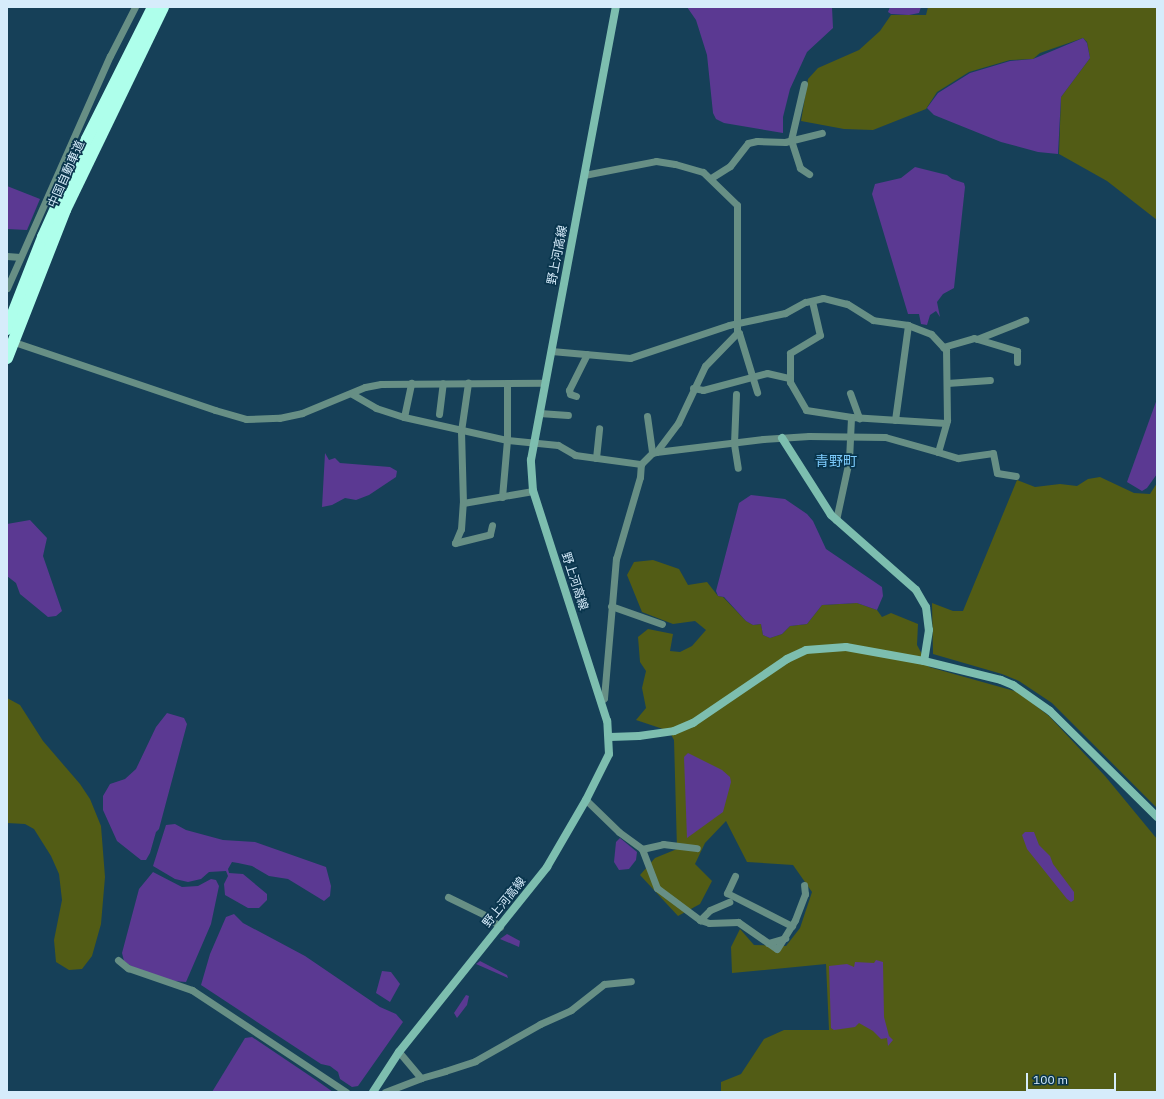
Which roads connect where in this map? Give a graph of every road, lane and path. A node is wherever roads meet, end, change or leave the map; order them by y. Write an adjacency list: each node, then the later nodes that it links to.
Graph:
1 (135, 7): 12 (street)
2 (153, 7): 18 (highway, 中国自動車道)
3 (164, 7): 25 (highway, 中国自動車道)
4 (616, 7): 9 (main road, 野上河高線)
5 (804, 84): 7 (street)
6 (822, 133): 7 (street)
7 (791, 140): 8 (street); 10 (street)
8 (809, 174)
9 (584, 175): 10 (street); 23 (main road, 野上河高線)
10 (711, 178): 16 (street)
11 (7, 256): 12 (street)
12 (20, 257): 13 (street)
13 (7, 288)
14 (812, 301): 16 (street); 17 (street); 28 (street)
15 (1025, 320): 20 (street)
16 (737, 324): 19 (street); 24 (street)
17 (908, 325): 22 (street); 49 (street)
18 (7, 329)
19 (737, 333): 27 (street); 36 (street)
20 (977, 339): 22 (street); 26 (street)
21 (20, 344): 39 (street)
22 (943, 347): 35 (street)
23 (551, 351): 24 (street); 34 (main road, 野上河高線)
24 (587, 354): 41 (street)
25 (7, 358)
26 (1017, 362)
27 (753, 377): 28 (street); 36 (street); 37 (street)
28 (789, 378): 47 (street)
29 (990, 380): 35 (street)
30 (411, 383): 31 (street); 39 (street); 46 (street)
31 (443, 383): 32 (street); 43 (street)
32 (468, 383): 33 (street); 52 (street)
33 (507, 383): 34 (street); 55 (street)
34 (544, 383): 42 (main road, 野上河高線)
35 (947, 383): 50 (street)
36 (693, 388): 58 (street)
37 (757, 392)
38 (850, 392): 48 (street)
39 (352, 394): 46 (street)
40 (736, 394): 57 (street)
41 (576, 396)
42 (539, 413): 44 (street); 56 (main road, 野上河高線)
43 (439, 414)
44 (568, 416)
45 (647, 416): 58 (street)
46 (404, 417): 52 (street)
47 (851, 417): 48 (street); 53 (street)
48 (859, 418): 49 (street)
49 (895, 420): 50 (street)
50 (946, 424): 59 (street)
51 (599, 428): 60 (street)
52 (461, 431): 55 (street); 66 (street)
53 (850, 437): 54 (street); 59 (street); 67 (street)
54 (782, 438): 57 (street); 67 (main road)
55 (507, 440): 56 (street); 65 (street)
56 (534, 442): 60 (street); 64 (main road, 野上河高線)
57 (734, 444): 58 (street); 62 (street)
58 (654, 452): 61 (street)
59 (938, 452): 63 (street)
60 (596, 458): 61 (street)
61 (641, 464): 69 (street)
62 (738, 468)
63 (1016, 476)
64 (534, 491): 65 (street); 72 (main road, 野上河高線)
65 (502, 497): 66 (street)
66 (464, 503): 68 (street)
67 (836, 520): 71 (main road)
68 (492, 525)
69 (611, 606): 70 (street); 72 (street)
70 (662, 624)
71 (924, 661): 73 (main road); 75 (main road)
72 (601, 701): 73 (main road, 野上河高線)
73 (610, 737): 74 (main road, 野上河高線)
74 (586, 800): 77 (street); 84 (main road, 野上河高線)
75 (1157, 817)
76 (697, 848): 77 (street)
77 (642, 849): 82 (street)
78 (735, 876): 83 (street)
79 (804, 885): 83 (street)
80 (448, 897): 84 (street)
81 (729, 902): 82 (street)
82 (700, 920): 83 (street)
83 (792, 926)
84 (500, 927): 87 (main road, 野上河高線)
85 (118, 960): 89 (street)
86 (631, 981): 88 (street)
87 (399, 1052): 88 (street); 90 (main road, 野上河高線)
88 (421, 1078): 91 (street)
89 (346, 1092)
90 (373, 1092)
91 (385, 1092)

